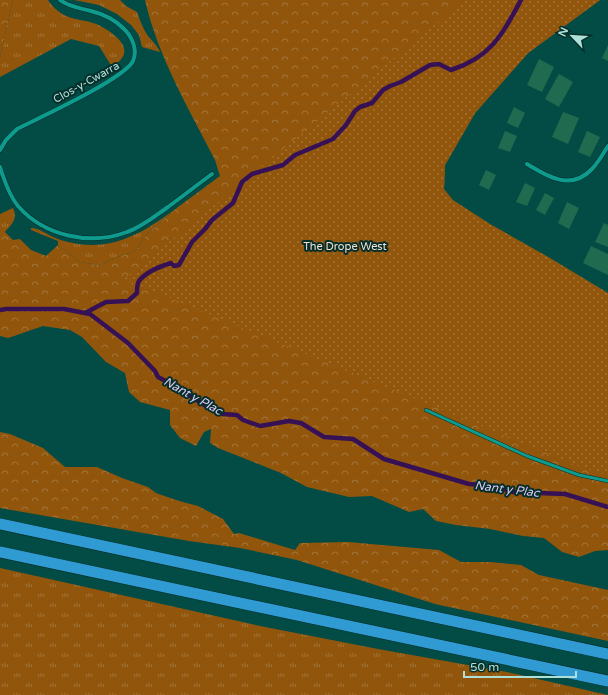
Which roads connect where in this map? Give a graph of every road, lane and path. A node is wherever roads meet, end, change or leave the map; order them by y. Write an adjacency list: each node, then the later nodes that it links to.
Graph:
1 (60, 0): 3 (street, Clos-y-Cwarra)
2 (608, 146): 4 (street)
3 (0, 150)
4 (527, 164)
5 (0, 167): 6 (street)
6 (212, 174)
7 (426, 410): 8 (lane)
8 (608, 481)
9 (0, 524): 11 (highway)
10 (0, 552): 12 (highway)
11 (608, 654)
12 (608, 681)

